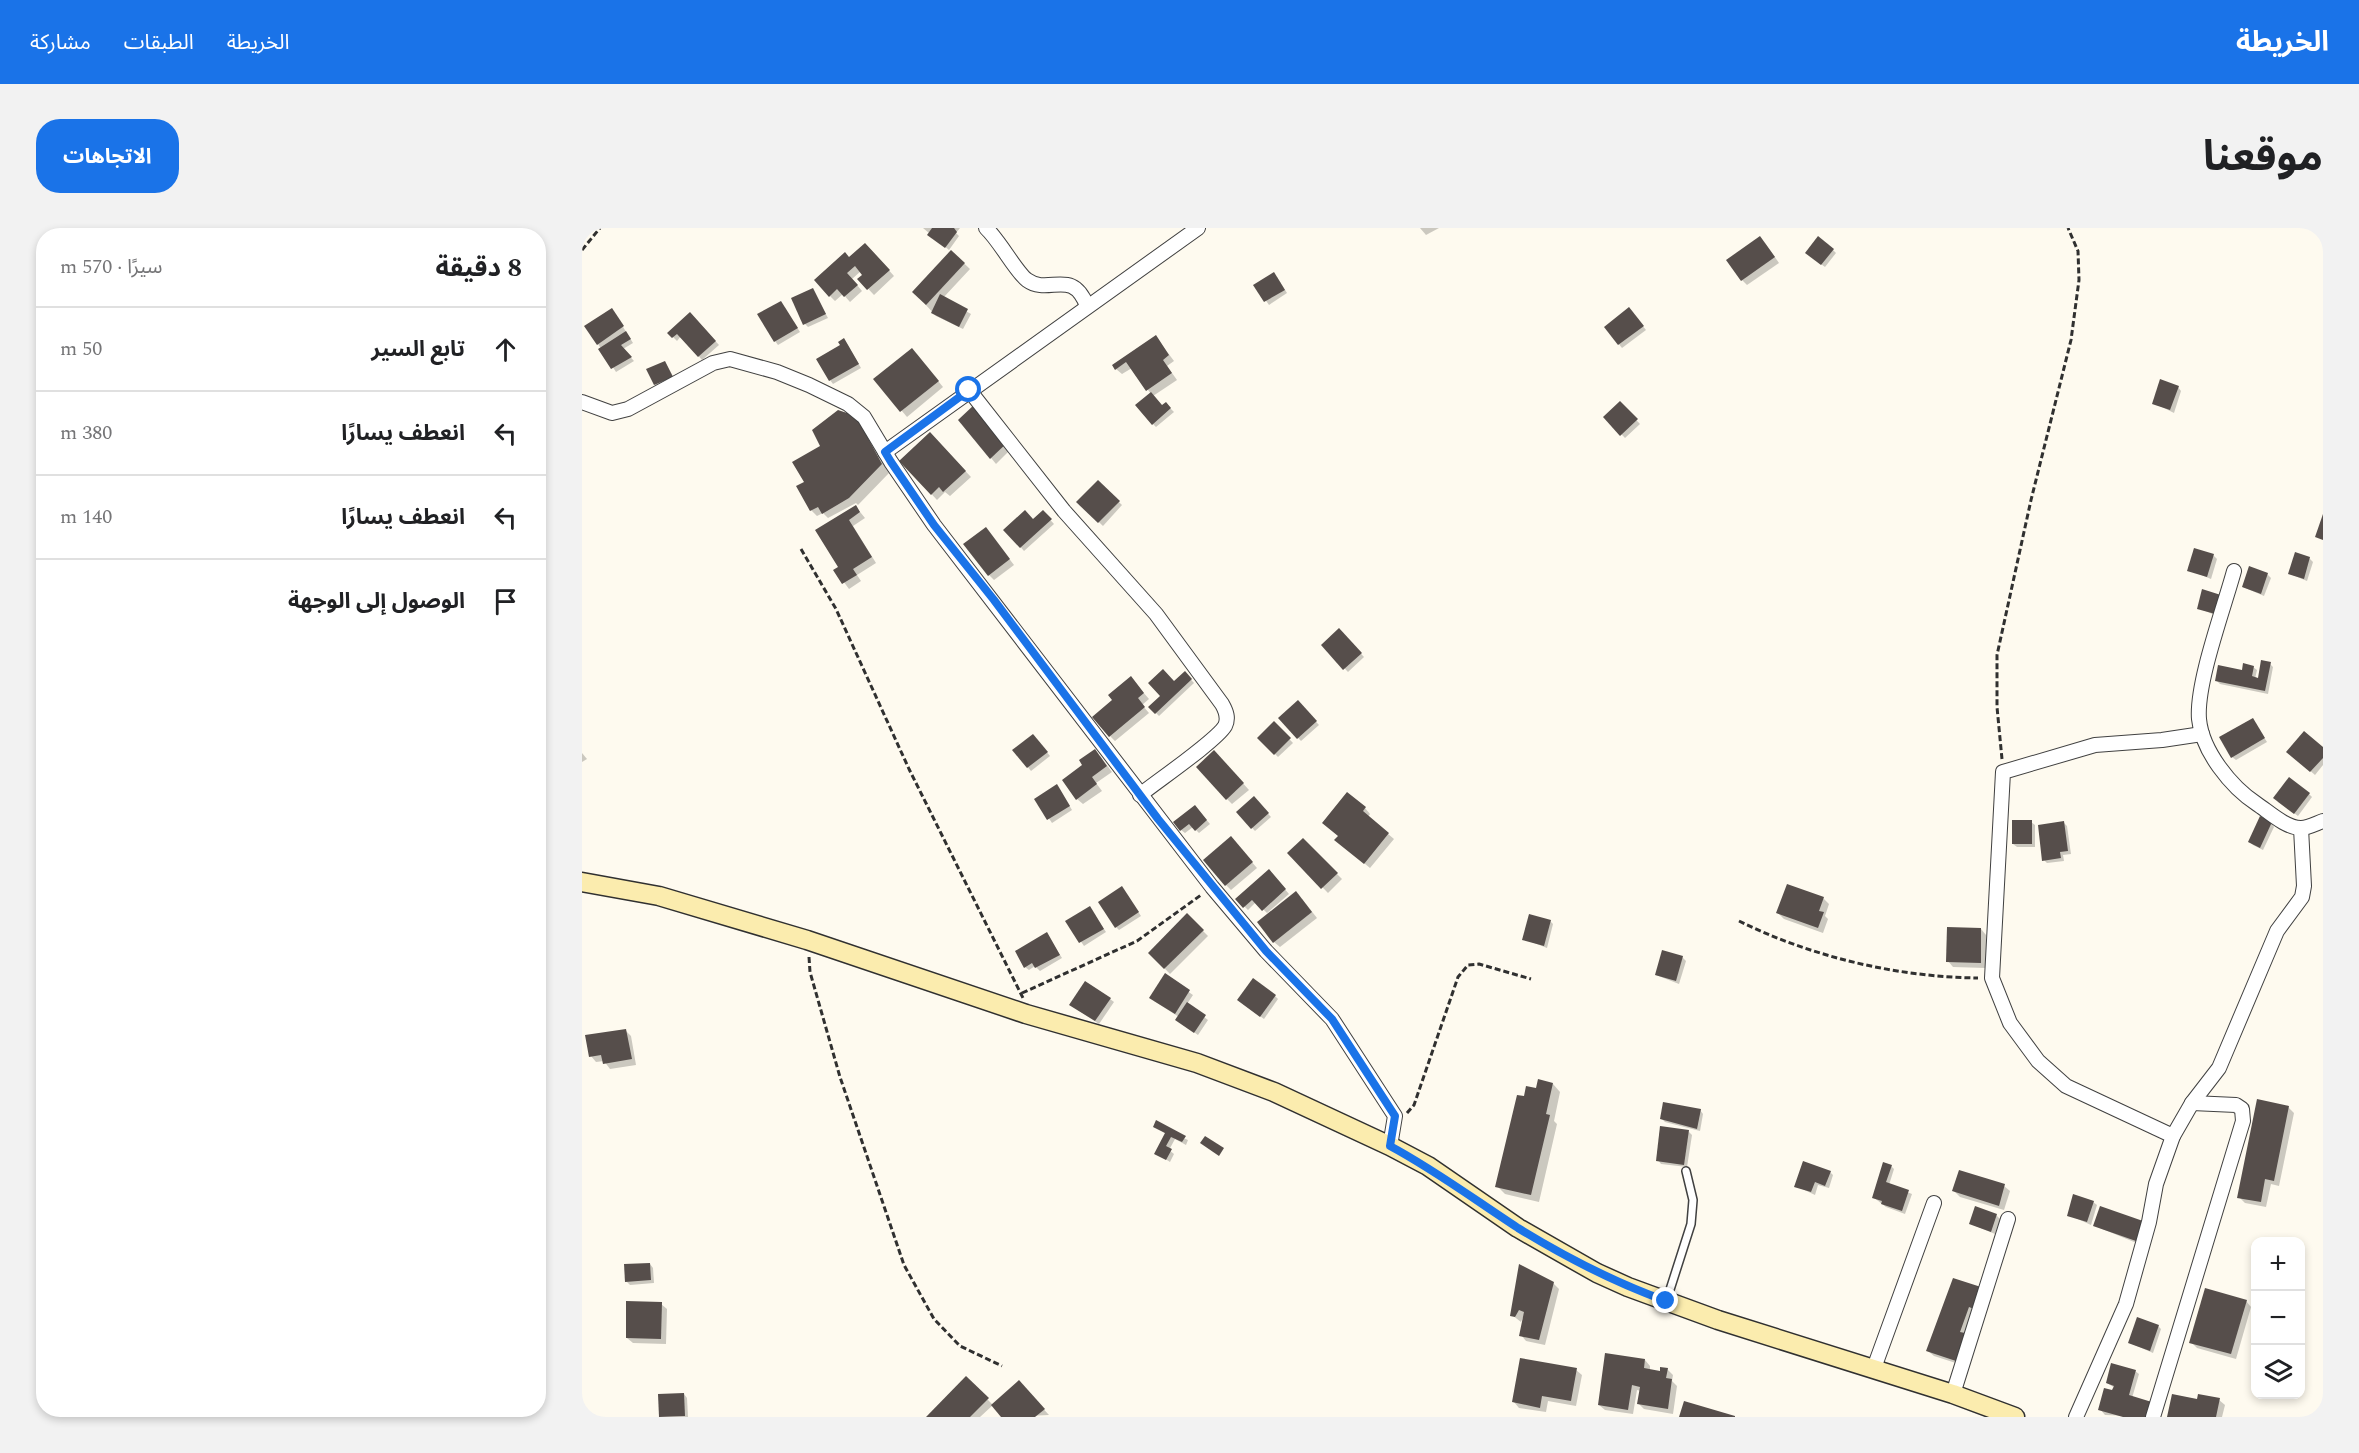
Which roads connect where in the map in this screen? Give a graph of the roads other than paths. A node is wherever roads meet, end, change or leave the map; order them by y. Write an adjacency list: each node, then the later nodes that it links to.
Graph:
1 (986, 228): 3 (street)
2 (1198, 228): 3 (street)
3 (1088, 306): 4 (street)
4 (969, 390): 6 (street); 9 (street)
5 (582, 402): 6 (street)
6 (885, 452): 9 (street)
7 (2234, 571): 8 (street)
8 (2202, 734): 11 (street); 14 (street)
9 (1140, 795): 15 (street)
10 (2323, 821): 11 (street)
11 (2301, 828): 13 (street)
12 (582, 882): 15 (street)
13 (2192, 1103): 14 (street); 24 (street)
14 (2174, 1136): 23 (street)
15 (1392, 1137): 19 (street)
16 (1686, 1171): 19 (lane)
17 (1934, 1203): 20 (street)
18 (2008, 1219): 21 (street)
19 (1666, 1301): 20 (street)
20 (1875, 1368): 21 (street)
21 (1953, 1394): 22 (street)
22 (2015, 1417)
23 (2076, 1417)
24 (2153, 1417)

